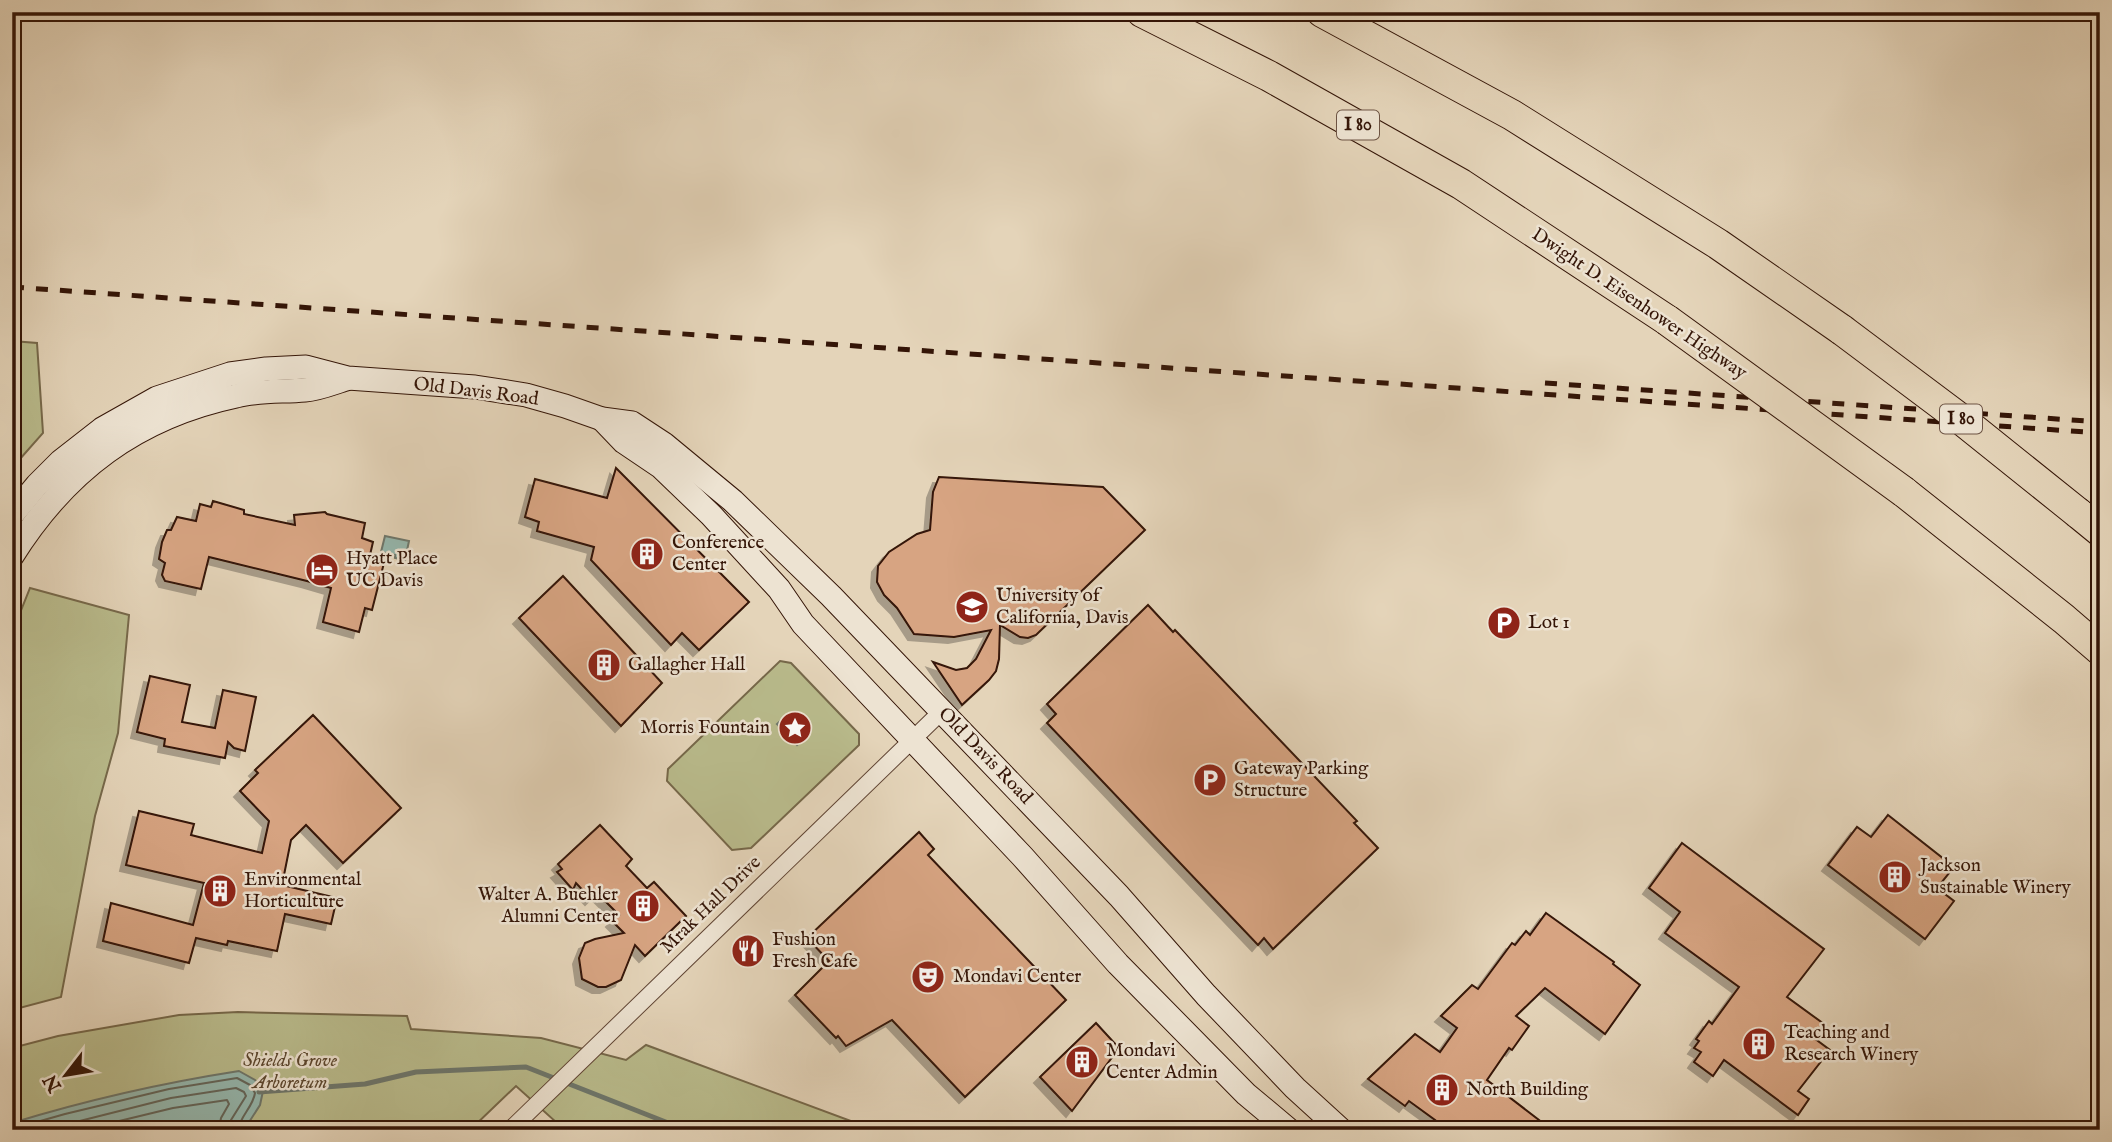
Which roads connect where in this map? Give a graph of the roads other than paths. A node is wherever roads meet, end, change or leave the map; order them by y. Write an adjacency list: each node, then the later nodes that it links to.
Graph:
1 (1142, 12): 8 (highway, Dwight D. Eisenhower Highway / I 80, bridge)
2 (1322, 12): 6 (highway, I 80, bridge)
3 (348, 379): 4 (street, Old Davis Road); 5 (street, Old Davis Road); 7 (street, Old Davis Road)
4 (602, 419): 9 (street, Old Davis Road); 10 (street, Old Davis Road)
5 (12, 515)
6 (2089, 522)
7 (12, 556)
8 (2100, 650)
9 (942, 711): 10 (street, Mrak Hall Drive); 13 (street, Old Davis Road)
10 (913, 740): 11 (street, Mrak Hall Drive); 12 (street, Old Davis Road)
11 (510, 1130)
12 (1289, 1130)
13 (1341, 1130)

